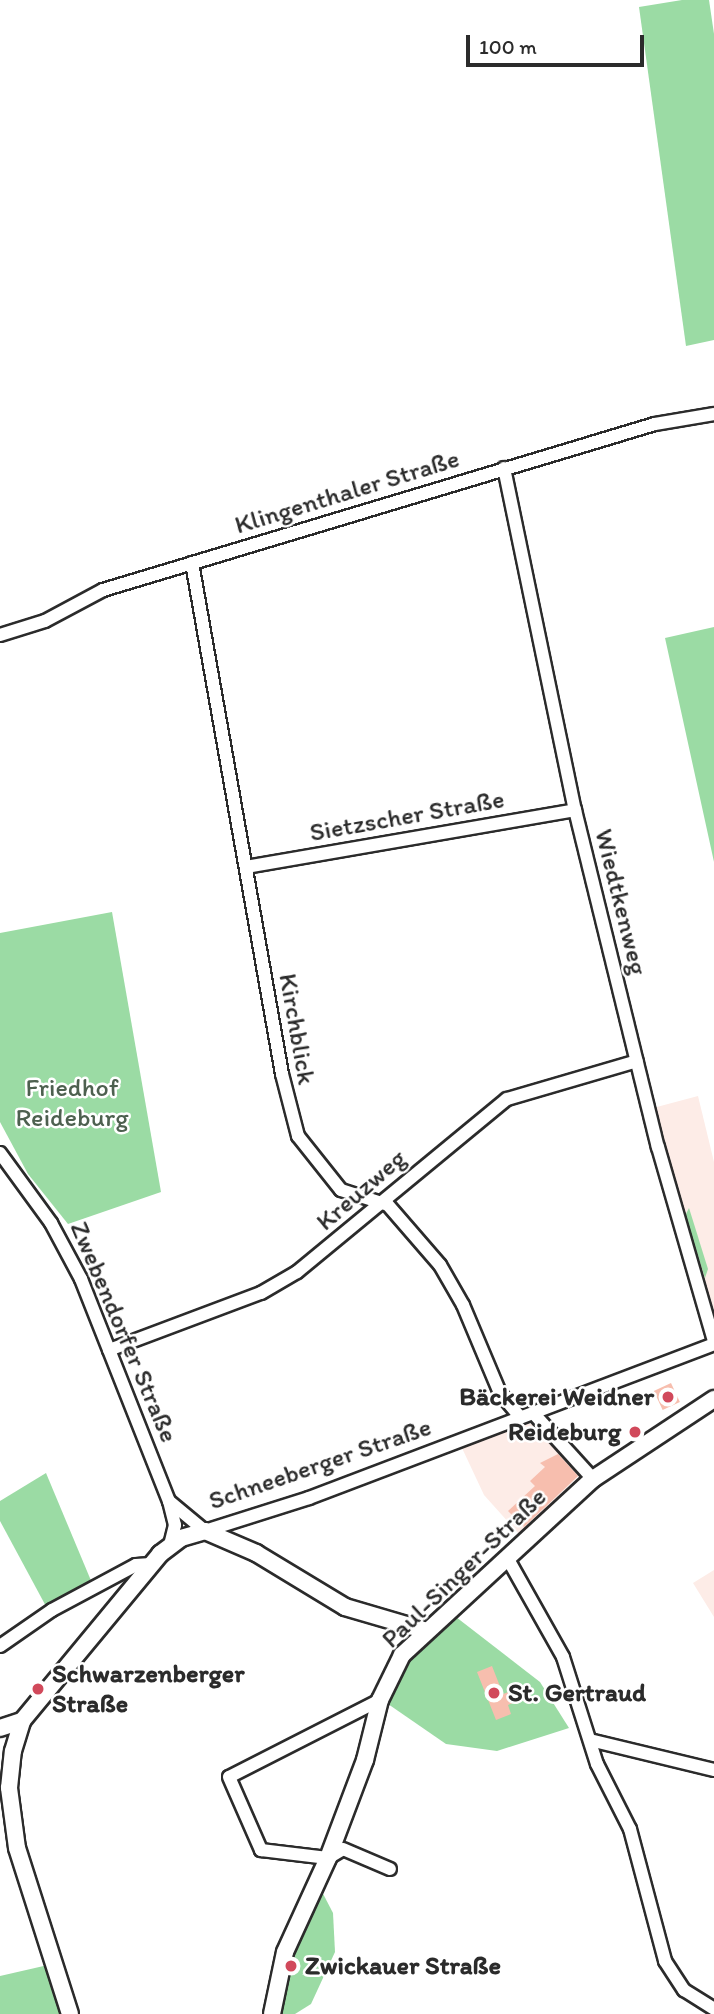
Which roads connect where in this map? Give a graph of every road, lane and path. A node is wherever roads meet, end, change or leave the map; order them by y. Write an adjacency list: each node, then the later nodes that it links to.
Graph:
1 (714, 414): 2 (street, Klingenthaler Straße)
2 (504, 468): 3 (street, Klingenthaler Straße); 5 (street, Wiedtkenweg)
3 (192, 563): 4 (street, Klingenthaler Straße); 6 (street, Kirchblick)
4 (0, 635)
5 (575, 810): 6 (street, Sietzscher Straße); 7 (street, Wiedtkenweg)
6 (246, 867): 9 (street, Kirchblick)
7 (637, 1061): 9 (street, Kreuzweg); 10 (street, Wiedtkenweg)
8 (0, 1153): 11 (street, Zwebendorfer Straße)
9 (383, 1203): 11 (street, Kreuzweg); 14 (street)
10 (714, 1343): 13 (street, Schneeberger Straße)
11 (109, 1350): 16 (street, Zwebendorfer Straße)
12 (714, 1399): 15 (street, Paul-Singer-Straße)
13 (535, 1415): 14 (street, Schneeberger Straße); 15 (street)
14 (520, 1417): 17 (street, Schneeberger Straße)
15 (593, 1479): 19 (street, Paul-Singer-Straße)
16 (169, 1501): 17 (street, Zwebendorfer Straße); 18 (street, Zwebendorfer Straße)
17 (205, 1531): 18 (street, Schneeberger Straße); 21 (street, Zwebendorfer Straße)
18 (170, 1545): 20 (street, Schneeberger Straße)
19 (509, 1561): 21 (street, Paul-Singer-Straße); 26 (street)
20 (151, 1564): 22 (street, Schneeberger Straße); 24 (street)
21 (428, 1630): 23 (street, Paul-Singer-Straße)
22 (0, 1646)
23 (380, 1700): 28 (street, Paul-Singer-Straße); 28 (street)
24 (22, 1721): 25 (street); 31 (street)
25 (0, 1728)
26 (594, 1741): 27 (street); 30 (street)
27 (714, 1770)
28 (328, 1858): 29 (street); 32 (street, Paul-Singer-Straße)
29 (390, 1869)
30 (714, 2009)
31 (70, 2014)
32 (272, 2014)

